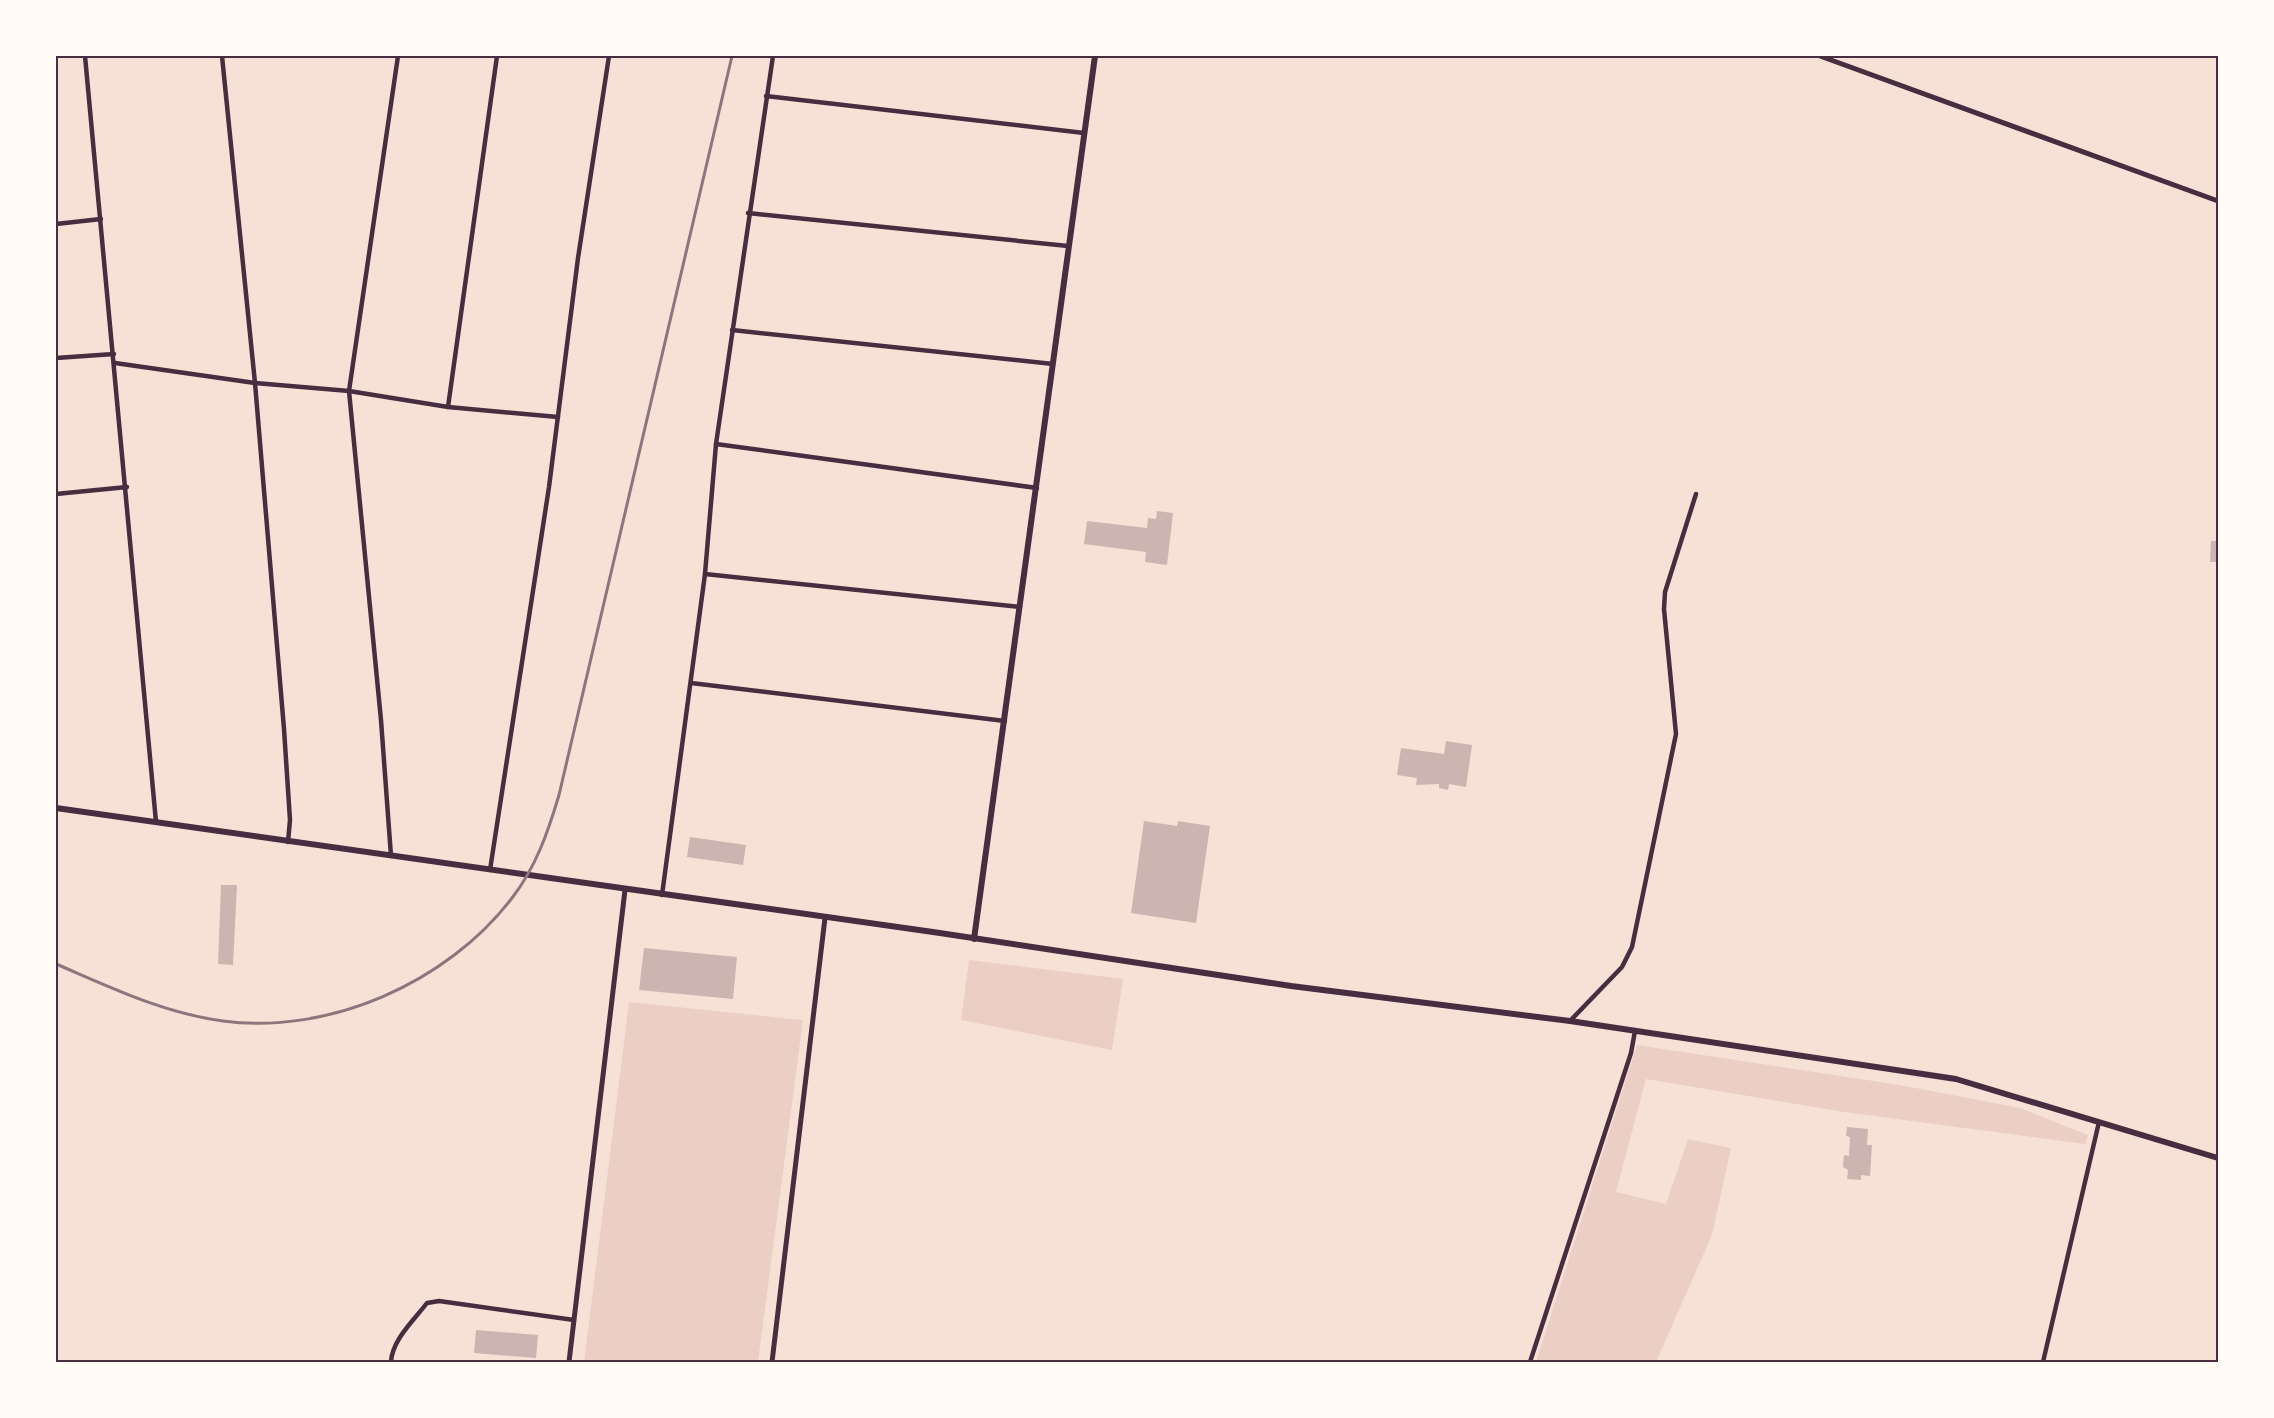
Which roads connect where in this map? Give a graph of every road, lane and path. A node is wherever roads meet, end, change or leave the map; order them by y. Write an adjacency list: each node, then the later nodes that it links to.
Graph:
1 (85, 56): 13 (street)
2 (222, 56): 21 (street)
3 (398, 56): 22 (street)
4 (497, 56): 23 (street)
5 (609, 56): 24 (street)
6 (773, 56): 9 (street)
7 (1095, 56): 10 (main road)
8 (1821, 56): 11 (street)
9 (766, 96): 10 (street); 12 (street)
10 (1084, 133): 15 (main road)
11 (2218, 201)
12 (748, 213): 15 (street); 16 (street)
13 (101, 219): 14 (street); 17 (street)
14 (56, 224)
15 (1068, 246): 20 (main road)
16 (732, 330): 20 (street); 25 (street)
17 (114, 354): 18 (street); 19 (street)
18 (56, 358)
19 (115, 363): 21 (street); 26 (street)
20 (1053, 364): 27 (main road)
21 (255, 383): 22 (street); 36 (street)
22 (349, 391): 23 (street); 37 (street)
23 (448, 407): 24 (street)
24 (558, 417): 38 (street)
25 (716, 444): 27 (street); 30 (street)
26 (127, 487): 28 (street); 35 (street)
27 (1037, 488): 31 (main road)
28 (56, 494)
29 (1696, 494): 43 (street)
30 (705, 574): 31 (street); 32 (street)
31 (1020, 607): 33 (main road)
32 (691, 683): 33 (street); 40 (street)
33 (1005, 721): 42 (main road)
34 (56, 808): 35 (main road)
35 (156, 822): 36 (main road)
36 (288, 842): 37 (main road)
37 (391, 856): 38 (main road)
38 (490, 870): 39 (main road)
39 (625, 890): 40 (main road); 47 (street)
40 (662, 895): 41 (main road)
41 (825, 918): 42 (main road); 50 (street)
42 (974, 939): 43 (main road)
43 (1570, 1021): 44 (main road)
44 (1635, 1031): 45 (main road); 51 (street)
45 (2098, 1122): 46 (main road); 52 (street)
46 (2218, 1158)
47 (574, 1320): 48 (street); 49 (street)
48 (391, 1362)
49 (569, 1362)
50 (772, 1362)
51 (1530, 1362)
52 (2043, 1362)

